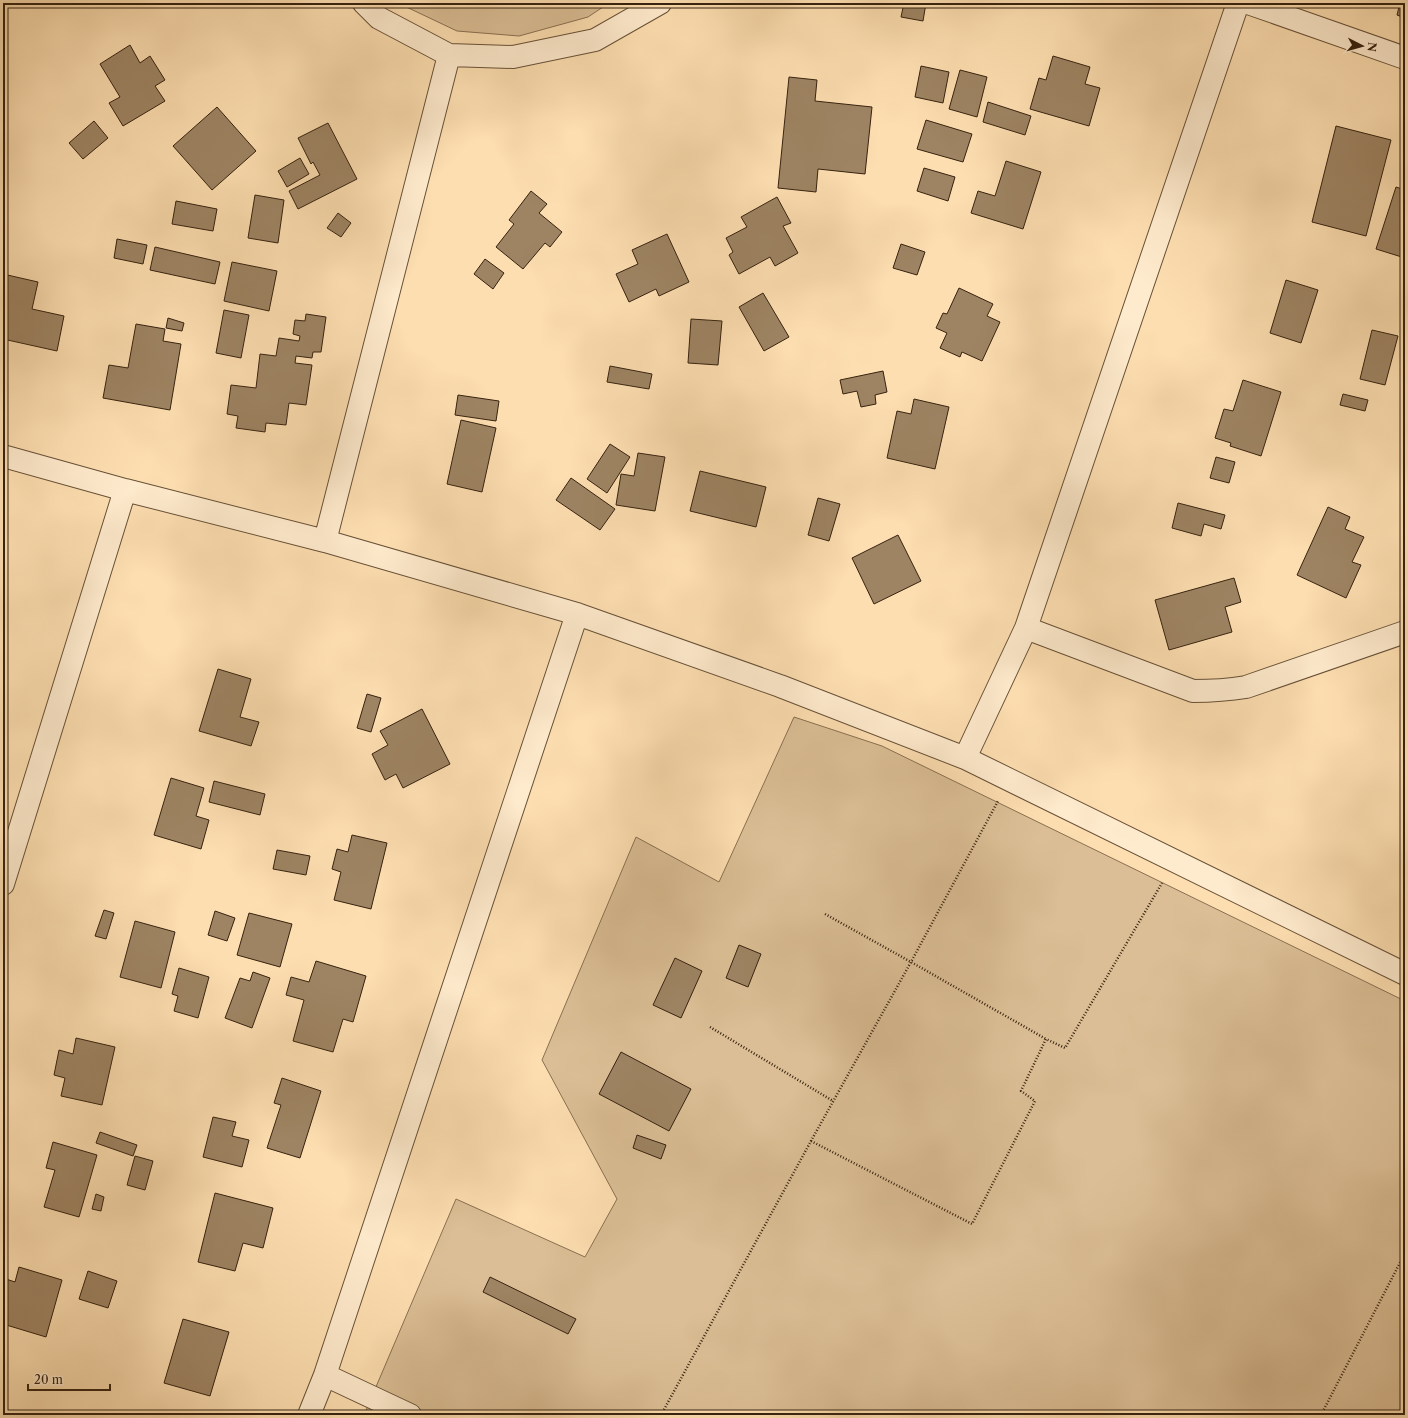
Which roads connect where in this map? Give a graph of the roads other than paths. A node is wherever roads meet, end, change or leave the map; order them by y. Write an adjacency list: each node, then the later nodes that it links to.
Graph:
1 (364, 3): 5 (street)
2 (660, 3): 5 (street)
3 (1238, 3): 11 (street)
4 (1248, 3): 6 (street)
5 (449, 55): 9 (street)
6 (1405, 58)
7 (3, 456): 8 (street)
8 (125, 490): 9 (street); 14 (street)
9 (324, 541): 10 (street)
10 (577, 614): 13 (street); 16 (street)
11 (1026, 628): 12 (street); 13 (street)
12 (1405, 632)
13 (965, 758): 15 (street)
14 (4, 879)
15 (1405, 974)
16 (325, 1375): 17 (street); 18 (street)
17 (309, 1415)
18 (410, 1415)

